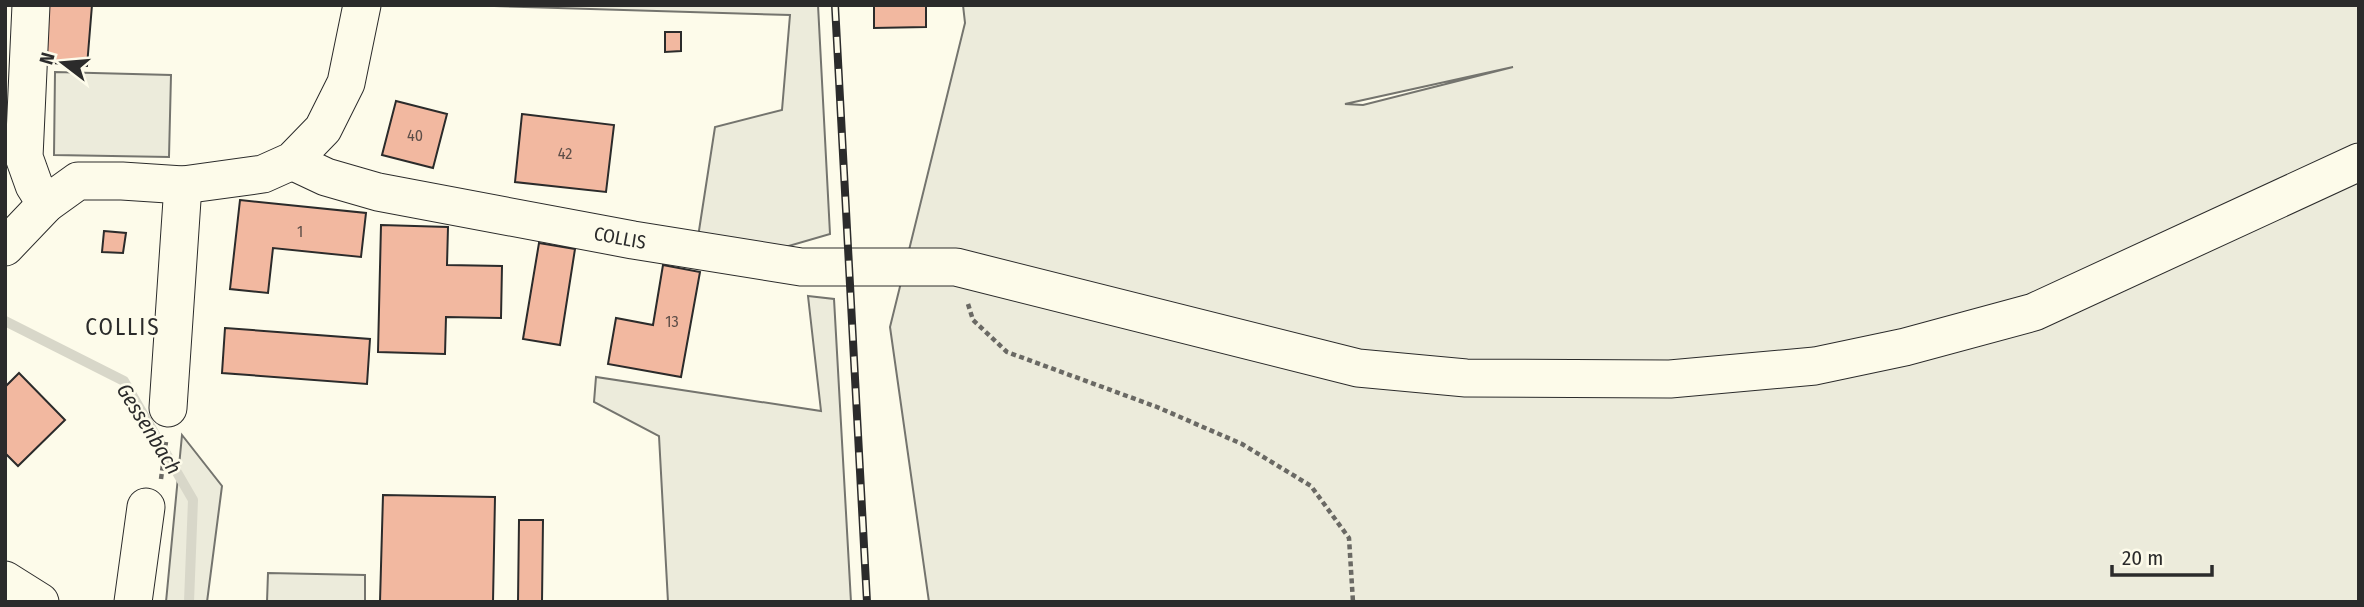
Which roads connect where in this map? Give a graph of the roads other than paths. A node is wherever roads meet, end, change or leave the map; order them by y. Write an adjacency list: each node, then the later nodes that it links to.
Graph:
1 (31, 5): 6 (street)
2 (362, 5): 3 (street)
3 (292, 161): 4 (street, COLLIS); 5 (street)
4 (2359, 162)
5 (183, 186): 6 (street); 8 (street)
6 (46, 204): 7 (street)
7 (5, 247)
8 (167, 424)
9 (154, 494): 12 (street)
10 (5, 580): 11 (street)
11 (40, 602)
12 (133, 602)

